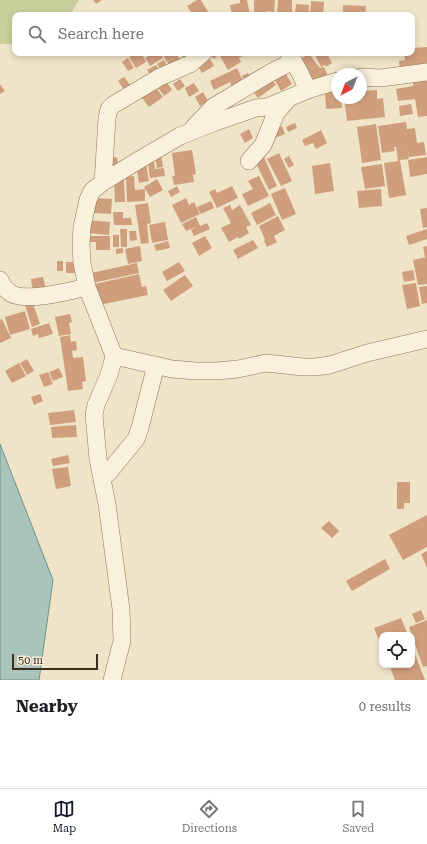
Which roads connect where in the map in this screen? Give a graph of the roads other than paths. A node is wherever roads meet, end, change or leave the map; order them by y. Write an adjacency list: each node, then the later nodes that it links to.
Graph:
1 (199, 56): 10 (street)
2 (291, 57): 6 (street); 8 (street)
3 (427, 72): 4 (street)
4 (367, 77)
5 (331, 83): 6 (street)
6 (308, 90): 7 (street)
7 (289, 98): 8 (street); 9 (street)
8 (188, 132): 10 (street)
9 (249, 161)
10 (103, 182): 12 (street)
11 (0, 280): 12 (street)
12 (87, 287): 14 (street)
13 (427, 339): 15 (street)
14 (114, 356): 15 (street); 16 (street)
15 (156, 365): 16 (street)
16 (102, 479): 17 (street)
17 (112, 680)

